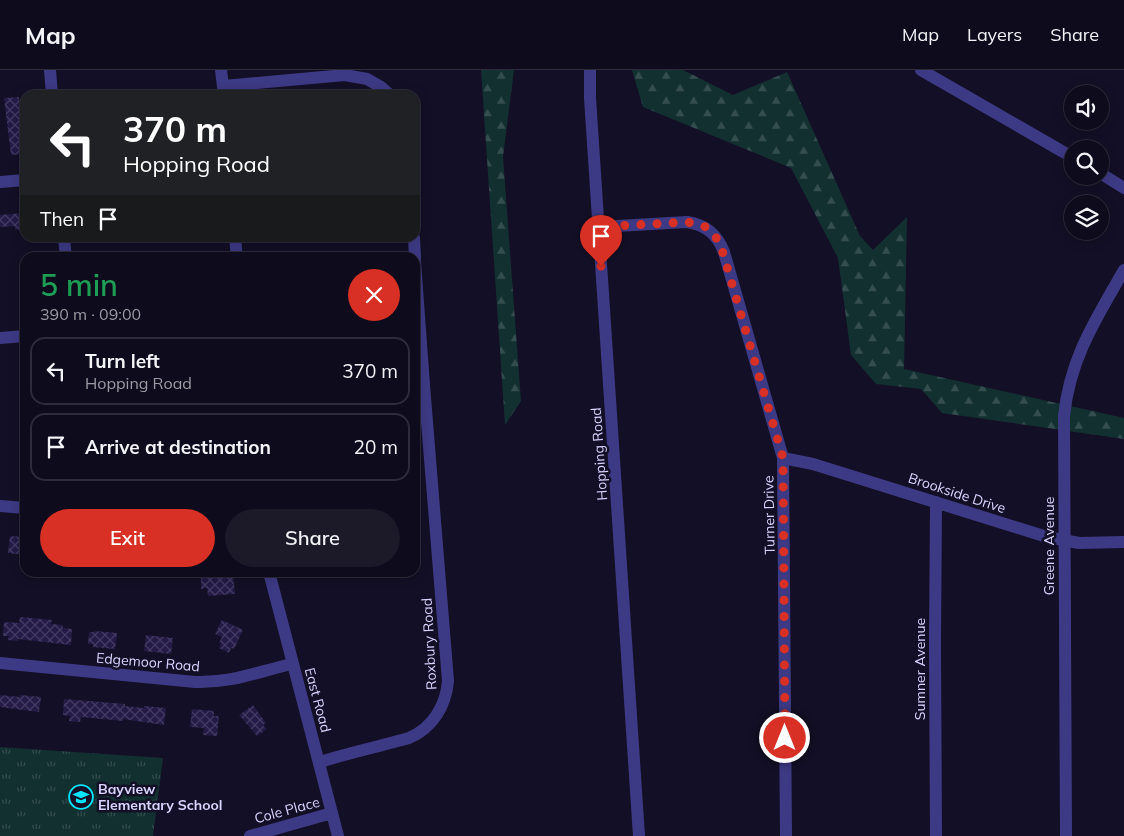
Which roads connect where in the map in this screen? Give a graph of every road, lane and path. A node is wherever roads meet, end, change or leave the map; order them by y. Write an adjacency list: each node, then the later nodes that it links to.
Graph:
1 (50, 70): 5 (street)
2 (221, 70): 6 (street)
3 (590, 70): 13 (street, Hopping Road)
4 (921, 70): 8 (street)
5 (52, 90)
6 (223, 90): 7 (street)
7 (384, 90)
8 (1064, 152)
9 (1109, 179): 12 (street)
10 (20, 180): 11 (street)
11 (0, 182)
12 (1124, 188)
13 (599, 227): 18 (street, Turner Drive); 31 (street, Hopping Road)
14 (1124, 270): 22 (street, Greene Avenue)
15 (420, 329): 27 (street, Roxbury Road)
16 (20, 336): 17 (street)
17 (0, 338)
18 (783, 458): 19 (street, Brookside Drive); 32 (street, Turner Drive)
19 (936, 502): 22 (street, Brookside Drive); 33 (street, Sumner Avenue)
20 (0, 506): 21 (street)
21 (20, 508)
22 (1064, 540): 23 (street, Brookside Drive); 34 (street, Greene Avenue)
23 (1124, 542)
24 (270, 577): 26 (street, East Road)
25 (0, 663): 26 (street, Edgemoor Road)
26 (292, 664): 27 (street, East Road)
27 (320, 762): 28 (street, East Road)
28 (332, 813): 29 (street, Cole Place); 30 (street, East Road)
29 (250, 836)
30 (338, 836)
31 (639, 836)
32 (786, 836)
33 (936, 836)
34 (1066, 836)

